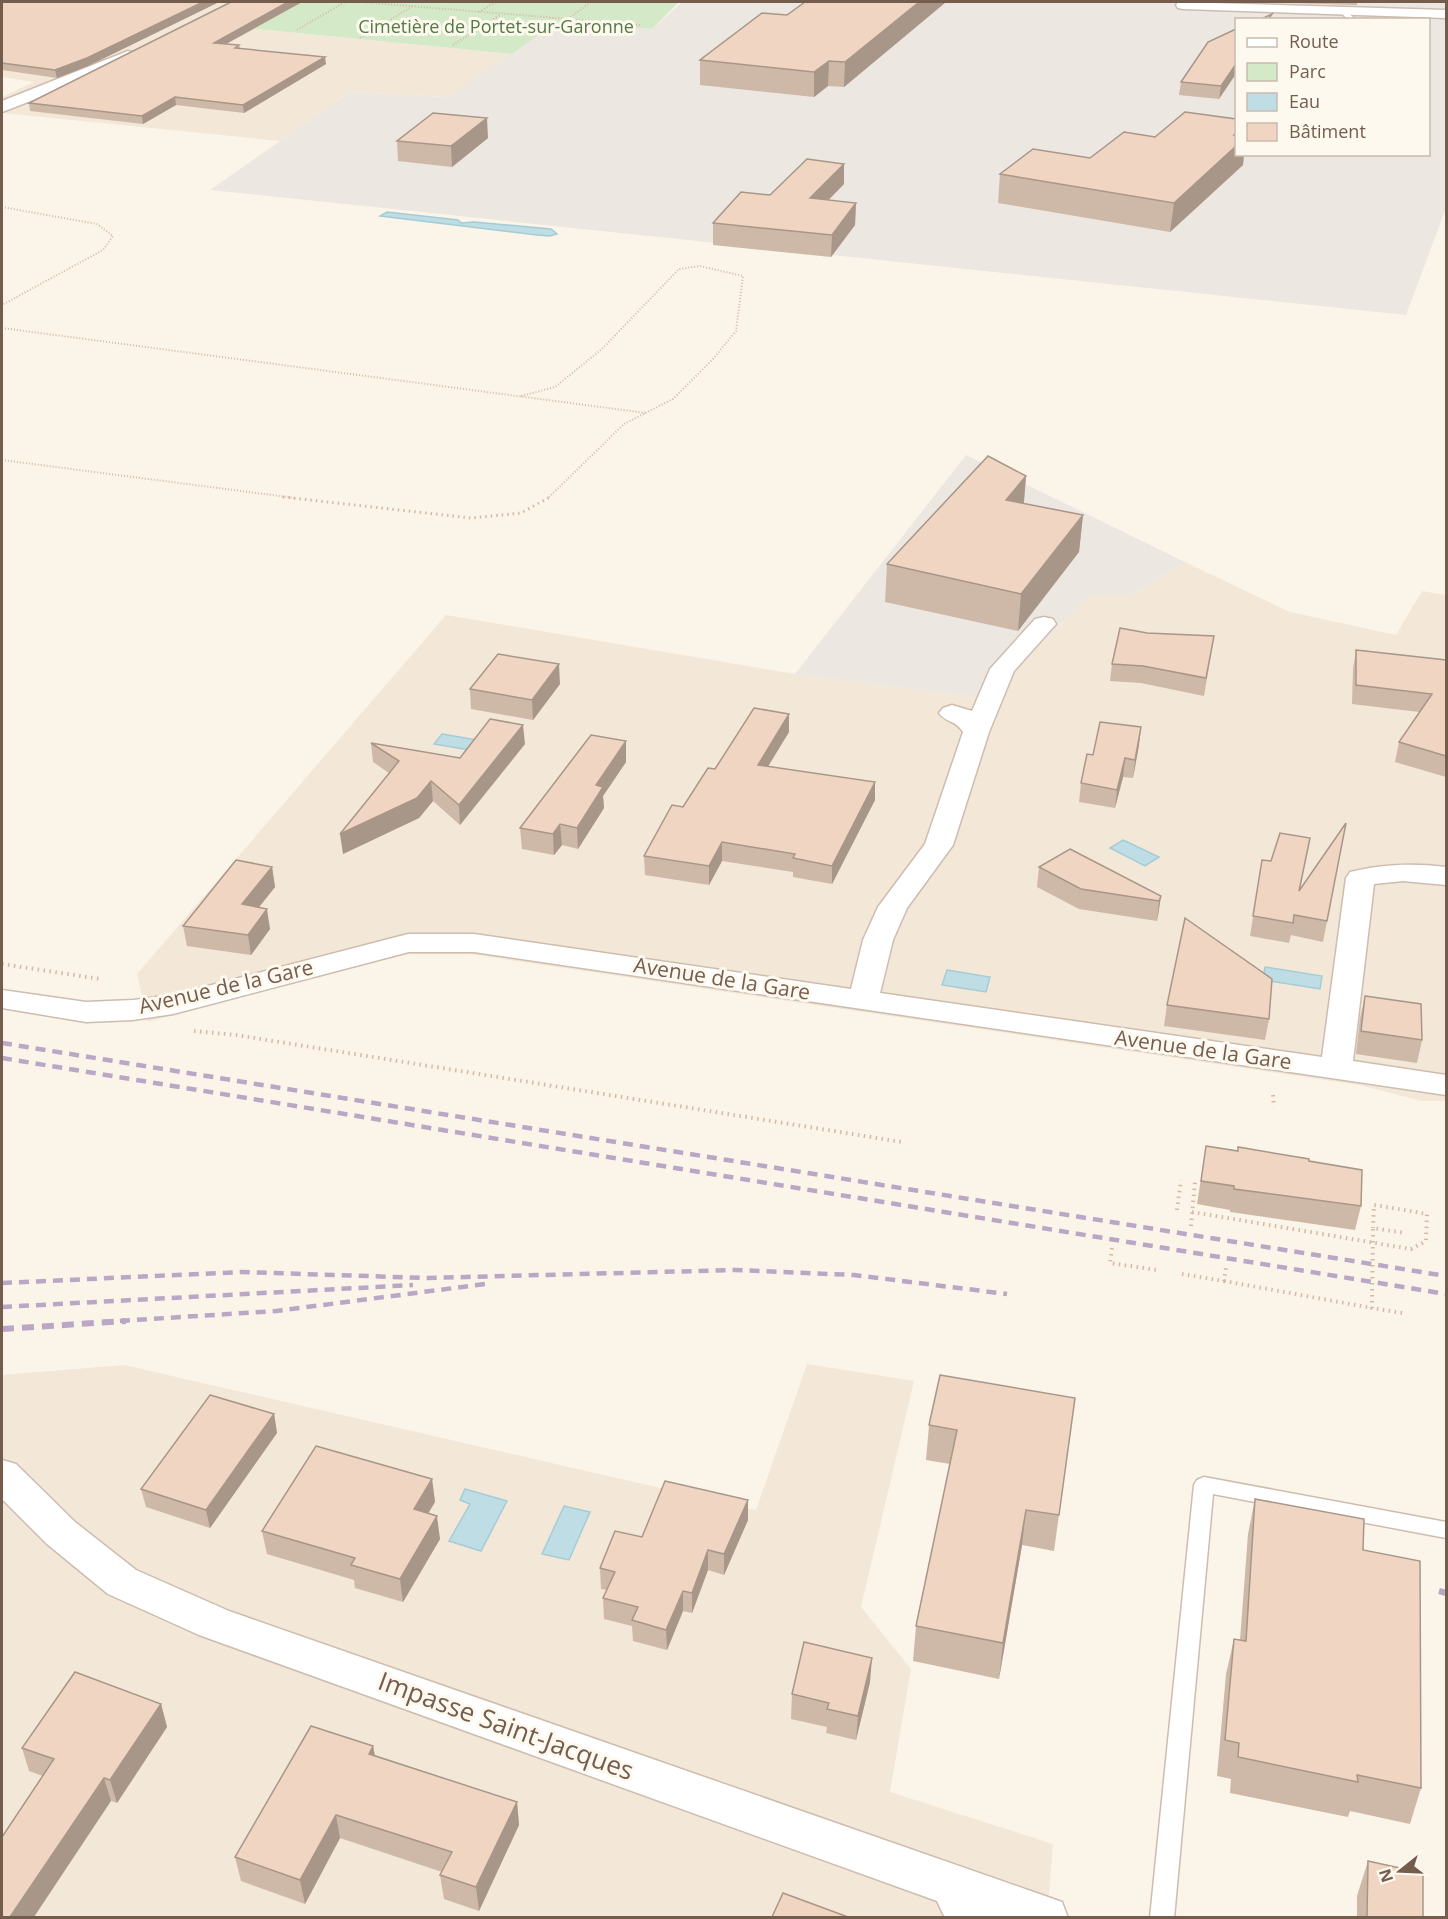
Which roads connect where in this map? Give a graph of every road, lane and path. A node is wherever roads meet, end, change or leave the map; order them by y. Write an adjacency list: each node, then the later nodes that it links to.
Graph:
1 (345, 2): 15 (path)
2 (362, 2): 6 (path)
3 (401, 2): 6 (path)
4 (496, 2): 9 (path)
5 (591, 2): 13 (path)
6 (396, 5): 8 (path)
7 (1183, 5): 12 (street)
8 (414, 6): 9 (path); 16 (path)
9 (479, 12): 10 (path)
10 (501, 14): 13 (path); 17 (path)
11 (1446, 14): 12 (street)
12 (1348, 15)
13 (567, 20): 14 (path)
14 (641, 25)
15 (297, 30)
16 (360, 38)
17 (453, 45)
18 (141, 50): 19 (street)
19 (2, 107)
20 (2, 207): 21 (path)
21 (2, 305)
22 (2, 328): 23 (path)
23 (521, 396): 24 (path); 24 (path)
24 (647, 413): 25 (path)
25 (2, 460)
26 (1044, 624): 28 (street)
27 (952, 713): 28 (street)
28 (976, 732): 31 (street)
29 (1446, 876): 33 (street)
30 (2, 999): 31 (street, Avenue de la Gare)
31 (862, 1000): 33 (street, Avenue de la Gare)
32 (192, 1031): 37 (path)
33 (1336, 1069): 34 (street, Avenue de la Gare)
34 (1446, 1085)
35 (1273, 1095): 36 (path)
36 (1274, 1107)
37 (902, 1142)
38 (1180, 1180): 40 (path)
39 (1195, 1182): 41 (path)
40 (1178, 1210)
41 (1192, 1212): 42 (path); 43 (path)
42 (1191, 1226)
43 (1373, 1228): 44 (path, bridge); 50 (path, bridge)
44 (1405, 1233)
45 (1112, 1248): 47 (path)
46 (1226, 1267): 49 (path)
47 (1157, 1270)
48 (1182, 1274): 49 (path)
49 (1224, 1281): 50 (path)
50 (1372, 1308): 51 (path, bridge)
51 (1402, 1313)
52 (4, 1483): 54 (street, Impasse Saint-Jacques)
53 (1446, 1530): 56 (lane)
54 (961, 1901): 55 (street, Impasse Saint-Jacques)
55 (1045, 1917)
56 (1162, 1917)

